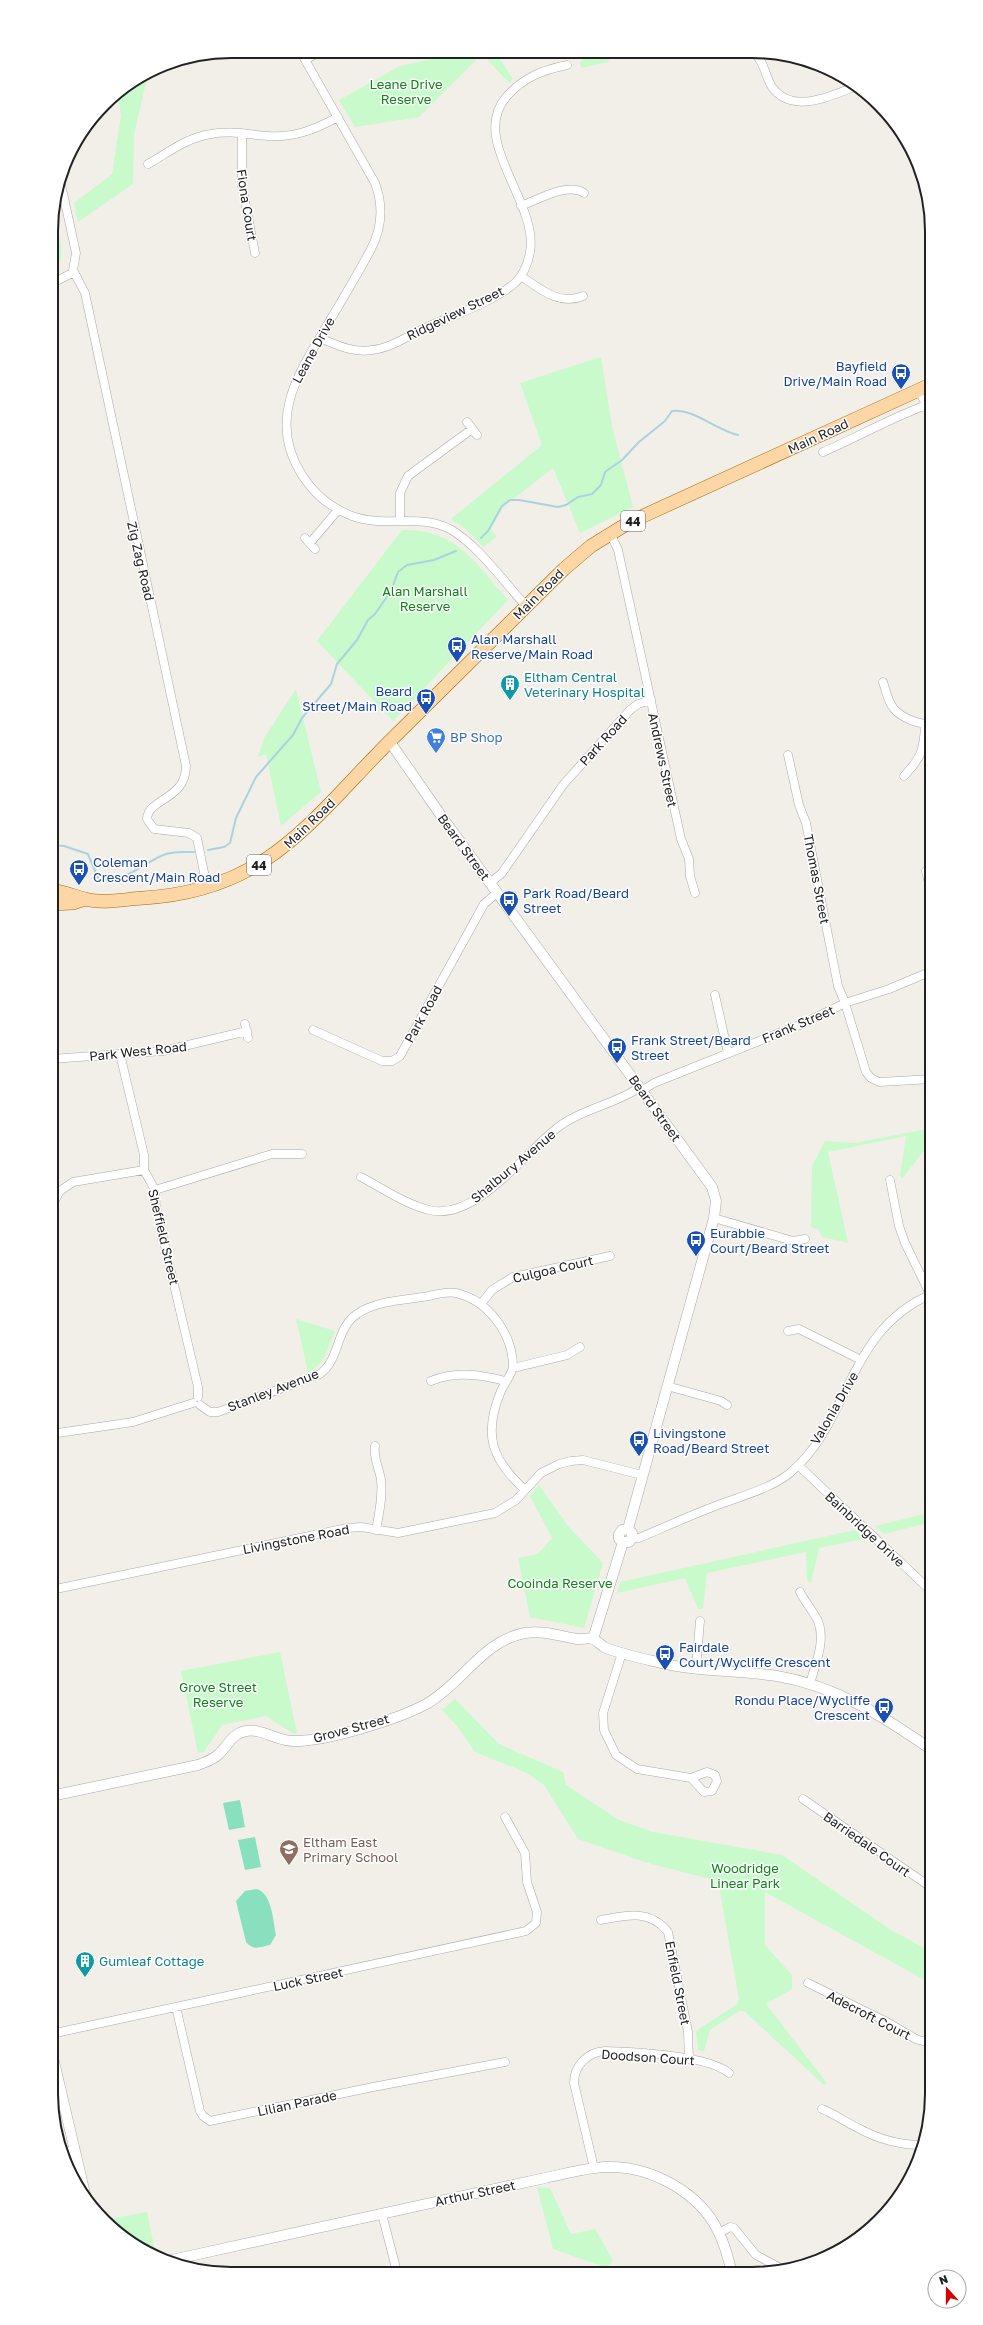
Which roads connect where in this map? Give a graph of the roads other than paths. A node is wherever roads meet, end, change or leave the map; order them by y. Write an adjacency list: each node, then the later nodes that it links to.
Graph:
1 (309, 58): 3 (street)
2 (758, 58): 5 (street)
3 (305, 60): 6 (street, Leane Drive)
4 (567, 65): 11 (street)
5 (849, 88)
6 (338, 117): 7 (street); 17 (street, Leane Drive)
7 (242, 133): 8 (street); 12 (street, Fiona Court)
8 (148, 164)
9 (63, 192): 13 (street)
10 (584, 194): 11 (street)
11 (521, 206): 14 (street)
12 (255, 253)
13 (74, 272): 15 (street); 37 (street, Zig Zag Road)
14 (521, 276): 16 (street); 17 (street, Ridgeview Street)
15 (58, 280)
16 (583, 296)
17 (320, 338): 24 (street, Leane Drive)
18 (925, 387): 19 (main road, Main Road / 44)
19 (919, 390): 20 (street); 26 (main road, Main Road / 44)
20 (925, 398)
21 (925, 406): 23 (street, Main Road)
22 (472, 428): 25 (street)
23 (823, 452)
24 (338, 510): 25 (street, Leane Drive); 27 (street)
25 (400, 521): 28 (street, Leane Drive)
26 (610, 533): 28 (main road, Main Road / 44); 30 (street, Andrews Street)
27 (310, 543)
28 (526, 606): 33 (main road, Main Road / 44)
29 (883, 682): 31 (street)
30 (650, 700): 36 (street, Park Road); 40 (street, Andrews Street)
31 (925, 723)
32 (925, 740): 35 (street)
33 (390, 742): 36 (street, Beard Street); 37 (main road, Main Road / 44)
34 (788, 755): 45 (street, Thomas Street)
35 (904, 776)
36 (490, 883): 39 (street, Beard Street)
37 (207, 888): 41 (main road, Main Road / 44)
38 (58, 891): 41 (main road, Main Road / 44)
39 (497, 893): 46 (street, Park Road); 52 (street, Beard Street)
40 (695, 893)
41 (85, 899): 42 (main road, Main Road / 44)
42 (58, 904)
43 (925, 974): 45 (street, Frank Street)
44 (715, 995): 48 (street)
45 (845, 1004): 48 (street, Frank Street); 51 (street, Thomas Street)
46 (313, 1030)
47 (247, 1031): 49 (street, Park West Road)
48 (728, 1053): 52 (street, Frank Street)
49 (120, 1054): 50 (street, Park West Road); 54 (street, Sheffield Street)
50 (58, 1058)
51 (925, 1079)
52 (642, 1089): 55 (street, Shalbury Avenue); 59 (street, Beard Street)
53 (302, 1154): 57 (street)
54 (144, 1170): 57 (street, Sheffield Street); 58 (street)
55 (361, 1177)
56 (890, 1180): 62 (street)
57 (155, 1190): 72 (street, Sheffield Street)
58 (58, 1195)
59 (714, 1218): 60 (street); 71 (street, Beard Street)
60 (805, 1239)
61 (610, 1256): 64 (street, Culgoa Court)
62 (925, 1282)
63 (925, 1298): 67 (street, Valonia Drive)
64 (481, 1304): 68 (street, Stanley Avenue); 72 (street, Stanley Avenue)
65 (788, 1331): 67 (street)
66 (580, 1347): 68 (street)
67 (861, 1360): 76 (street, Valonia Drive)
68 (513, 1368): 70 (street)
69 (431, 1381): 70 (street)
70 (505, 1381): 78 (street)
71 (667, 1386): 73 (street); 77 (street, Beard Street)
72 (197, 1402): 74 (street)
73 (727, 1405)
74 (58, 1433)
75 (375, 1446): 79 (street)
76 (798, 1465): 80 (street, Valonia Drive); 81 (street, Bainbridge Drive)
77 (642, 1475): 78 (street, Livingstone Road); 80 (street, Beard Street)
78 (525, 1490): 79 (street, Livingstone Road)
79 (376, 1530): 82 (street, Livingstone Road)
80 (628, 1537): 85 (street, Beard Street)
81 (925, 1585)
82 (58, 1589)
83 (800, 1592): 88 (street)
84 (700, 1622): 87 (street)
85 (593, 1639): 86 (street); 91 (street, Grove Street)
86 (622, 1653): 87 (street); 90 (street)
87 (696, 1668): 88 (street)
88 (810, 1684): 89 (street)
89 (925, 1745)
90 (691, 1778)
91 (58, 1795)
92 (803, 1799): 94 (street, Barriedale Court)
93 (505, 1817): 97 (street, Luck Street)
94 (925, 1883)
95 (601, 1920): 102 (street, Enfield Street)
96 (808, 1983): 101 (street, Adecroft Court)
97 (176, 2007): 98 (street, Luck Street); 103 (street, Lilian Parade)
98 (77, 2028): 99 (street, Luck Street); 100 (street, Luck Street)
99 (58, 2030)
100 (58, 2032)
101 (925, 2042)
102 (689, 2059): 104 (street, Doodson Court); 110 (street, Doodson Court)
103 (505, 2062)
104 (729, 2073)
105 (58, 2078): 108 (street)
106 (822, 2109): 107 (street)
107 (917, 2145)
108 (75, 2150): 109 (street); 111 (street)
109 (68, 2152)
110 (594, 2168): 112 (street, Arthur Street); 113 (street, Arthur Street)
111 (82, 2182)
112 (382, 2214): 114 (street, Arthur Street); 116 (street)
113 (719, 2233): 115 (street); 117 (street, Arthur Street)
114 (178, 2259)
115 (776, 2266)
116 (396, 2267)
117 (730, 2267)

